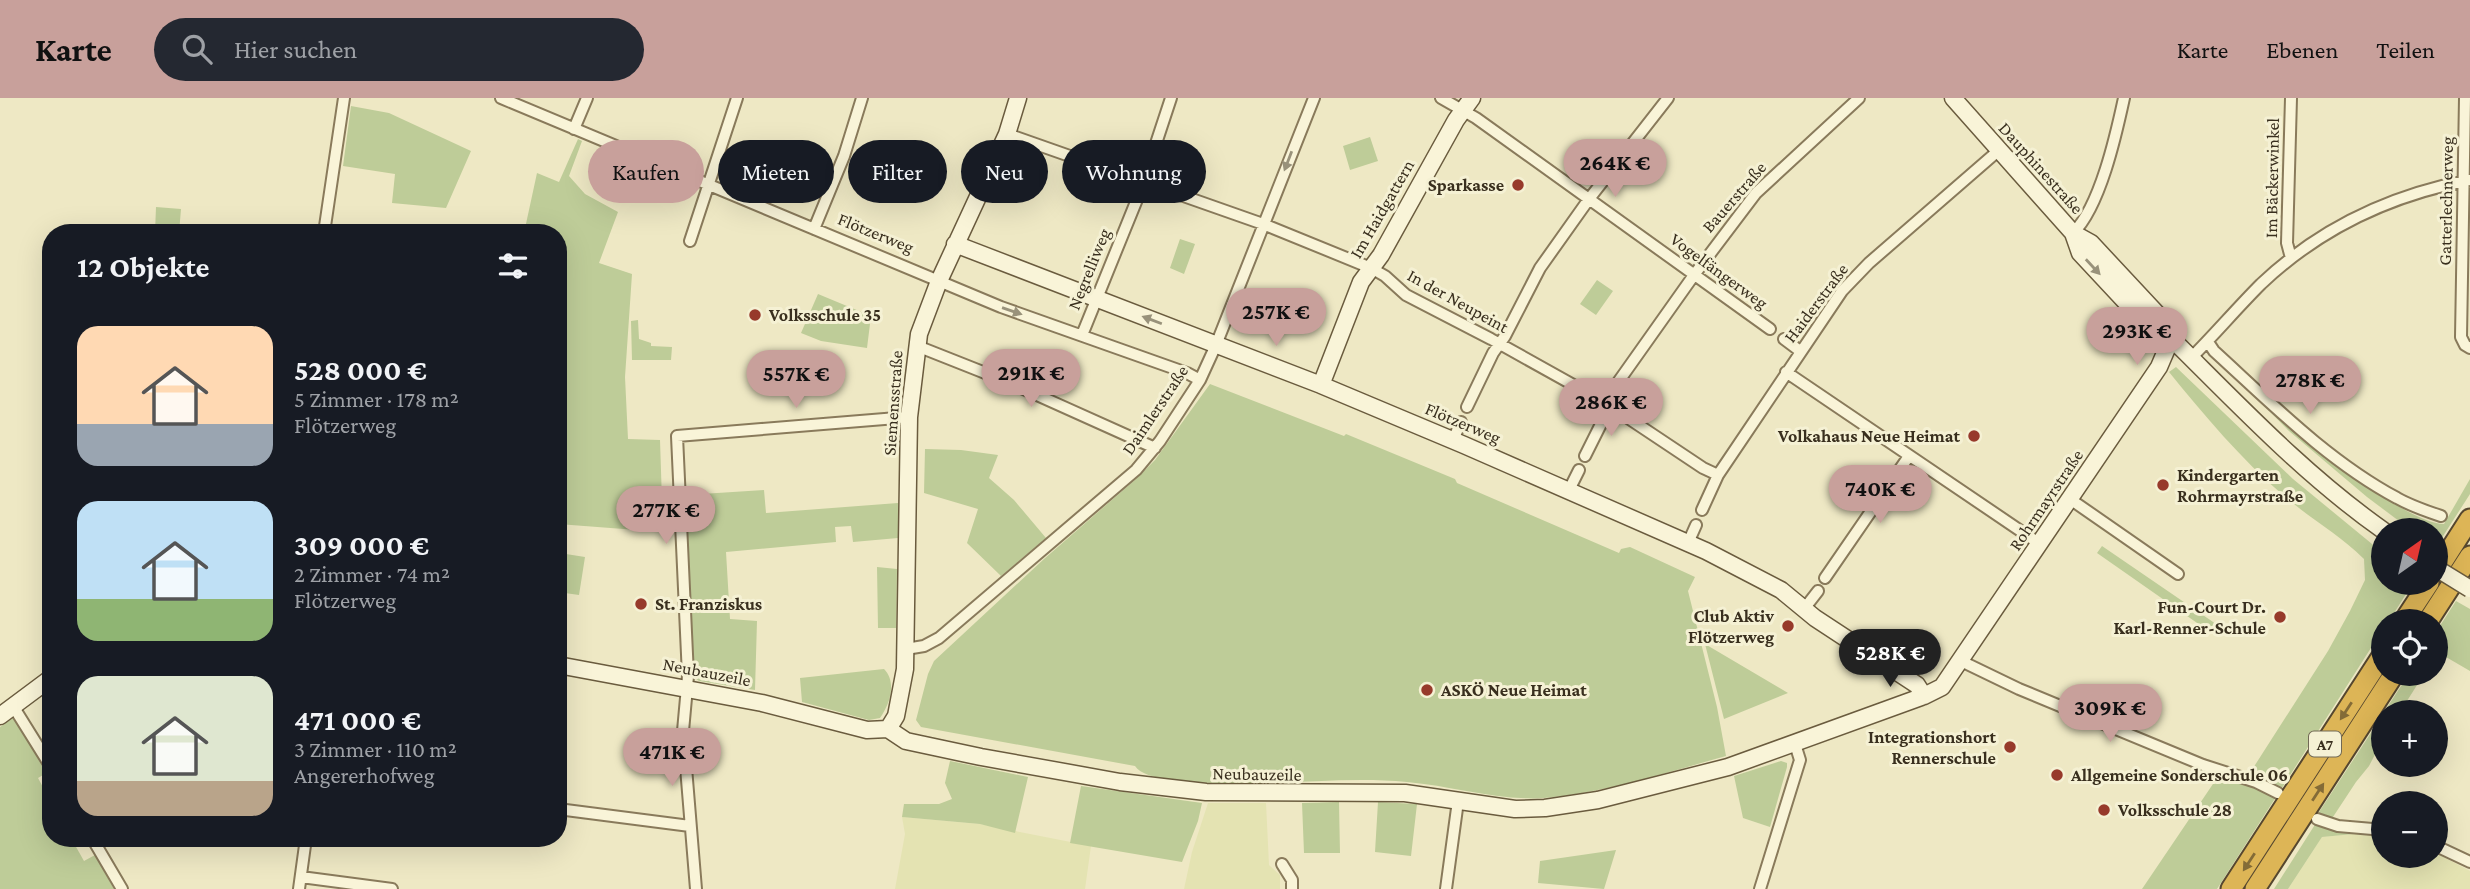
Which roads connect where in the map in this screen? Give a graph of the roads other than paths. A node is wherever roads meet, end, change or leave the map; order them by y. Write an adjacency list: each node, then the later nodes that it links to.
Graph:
1 (344, 98): 27 (street)
2 (501, 98): 17 (street, Flötzerweg)
3 (587, 98): 17 (street)
4 (737, 98): 23 (street)
5 (862, 98): 29 (street)
6 (1018, 98): 18 (street, Siemensstraße)
7 (1171, 98): 19 (street, Negrelliweg)
8 (1314, 98): 28 (street, Daimlerstraße, one-way to 28)
9 (1441, 98): 16 (street, Vogelfängerweg)
10 (1668, 98): 24 (street)
11 (1859, 98): 35 (street, Bauerstraße)
12 (1953, 98): 20 (street, Dauphinestraße)
13 (2124, 98): 30 (street)
14 (2291, 98): 33 (street, Im Bäckerwinkel)
15 (2465, 98): 22 (street, Gatterlechnerweg)
16 (1468, 104): 24 (street, Vogelfängerweg); 34 (street, Im Haidgattern)
17 (574, 129): 23 (street, Flötzerweg)
18 (1007, 134): 21 (street, In der Neupeint); 32 (street, Siemensstraße)
19 (1157, 140)
20 (1998, 151): 30 (street, Dauphinestraße); 48 (street, Haiderstraße)
21 (1062, 153)
22 (2467, 181): 33 (street); 38 (street, Gatterlechnerweg)
23 (709, 186): 29 (street, Flötzerweg); 31 (street)
24 (1589, 199): 35 (street, Vogelfängerweg); 44 (street)
25 (1134, 203): 37 (street, Negrelliweg)
26 (1203, 203): 28 (street, In der Neupeint)
27 (325, 224)
28 (1263, 224): 34 (street, In der Neupeint); 45 (street, Daimlerstraße)
29 (814, 229): 36 (street, Flötzerweg)
30 (2073, 233): 41 (street, Dauphinestraße)
31 (691, 242)
32 (955, 244): 36 (street, Siemensstraße); 37 (street, Flötzerweg)
33 (2291, 258): 43 (street)
34 (1371, 268): 44 (street, In der Neupeint); 52 (street, Im Haidgattern)
35 (1693, 275): 39 (street, Vogelfängerweg); 53 (street, Bauerstraße)
36 (939, 281): 40 (street, Flötzerweg, one-way to 40); 46 (street, Siemensstraße)
37 (1096, 298): 40 (street, Negrelliweg); 45 (street, Flötzerweg, one-way to 37)
38 (2466, 304): 47 (street, Gatterlechnerweg)
39 (1770, 330)
40 (1082, 335): 51 (street, Flötzerweg)
41 (2169, 337): 49 (street, Dauphinestraße); 64 (street, Rohrmayrstraße)
42 (1784, 339): 48 (street)
43 (2208, 342): 49 (street); 66 (street)
44 (1499, 344): 53 (street, In der Neupeint); 54 (street)
45 (1216, 345): 51 (street, Daimlerstraße); 52 (street, Flötzerweg)
46 (917, 346): 55 (street, Siemensstraße); 58 (street)
47 (2470, 348)
48 (1800, 351): 50 (street, Haiderstraße)
49 (2191, 358): 68 (street, Dauphinestraße)
50 (1786, 372): 60 (street); 62 (street, Haiderstraße)
51 (1200, 380): 58 (street, Daimlerstraße)
52 (1321, 385): 57 (street, Flötzerweg)
53 (1607, 404): 59 (street, Bauerstraße); 62 (street, In der Neupeint)
54 (1467, 407)
55 (909, 417): 81 (street, Siemensstraße); 88 (street)
56 (1461, 422): 57 (street)
57 (1453, 440): 63 (street, Flötzerweg)
58 (1155, 447): 81 (street, Daimlerstraße)
59 (1585, 456)
60 (1909, 456): 71 (street); 76 (street)
61 (1579, 470): 63 (street)
62 (1718, 475): 65 (street, Haiderstraße)
63 (1569, 490): 70 (street, Flötzerweg)
64 (2070, 499): 71 (street, Rohrmayrstraße); 74 (street)
65 (1702, 510)
66 (2441, 516)
67 (2470, 519): 72 (highway)
68 (2371, 521)
69 (1696, 525): 70 (street)
70 (1688, 543): 79 (street, Flötzerweg)
71 (2040, 544): 82 (street, Rohrmayrstraße)
72 (2448, 552)
73 (2470, 556): 80 (highway)
74 (2178, 574)
75 (2448, 577): 77 (street, bridge)
76 (1825, 578)
77 (2470, 589)
78 (1818, 591): 79 (street)
79 (1804, 609): 89 (street, Flötzerweg)
80 (2436, 609)
81 (906, 649): 91 (street, Siemensstraße)
82 (1961, 661): 85 (street, Rohrmayrstraße); 94 (street)
83 (567, 667): 88 (street, Neubauzeile)
84 (2371, 673): 113 (highway, A7, one-way to 113)
85 (1948, 680): 89 (street, Neubauzeile)
86 (42, 685): 90 (street)
87 (2386, 686): 114 (highway, A7, one-way to 87)
88 (687, 688): 91 (street, Neubauzeile); 98 (street)
89 (1924, 696): 92 (street, Neubauzeile)
90 (4, 713): 93 (street)
91 (888, 729): 95 (street, Neubauzeile)
92 (1795, 744): 95 (street, Neubauzeile); 112 (street)
93 (42, 757)
94 (2278, 793)
95 (1458, 801): 111 (street)
96 (567, 810): 98 (street)
97 (2317, 819): 99 (street)
98 (691, 826): 109 (street)
99 (2371, 829)
100 (97, 847): 106 (street)
101 (305, 847): 105 (street)
102 (2448, 852): 103 (street)
103 (2470, 862)
104 (1282, 864): 110 (street)
105 (301, 877): 107 (street); 108 (street)
106 (122, 889)
107 (299, 889)
108 (392, 889)
109 (696, 889)
110 (1292, 889)
111 (1446, 889)
112 (1760, 889)
113 (2231, 889)
114 (2255, 889)

